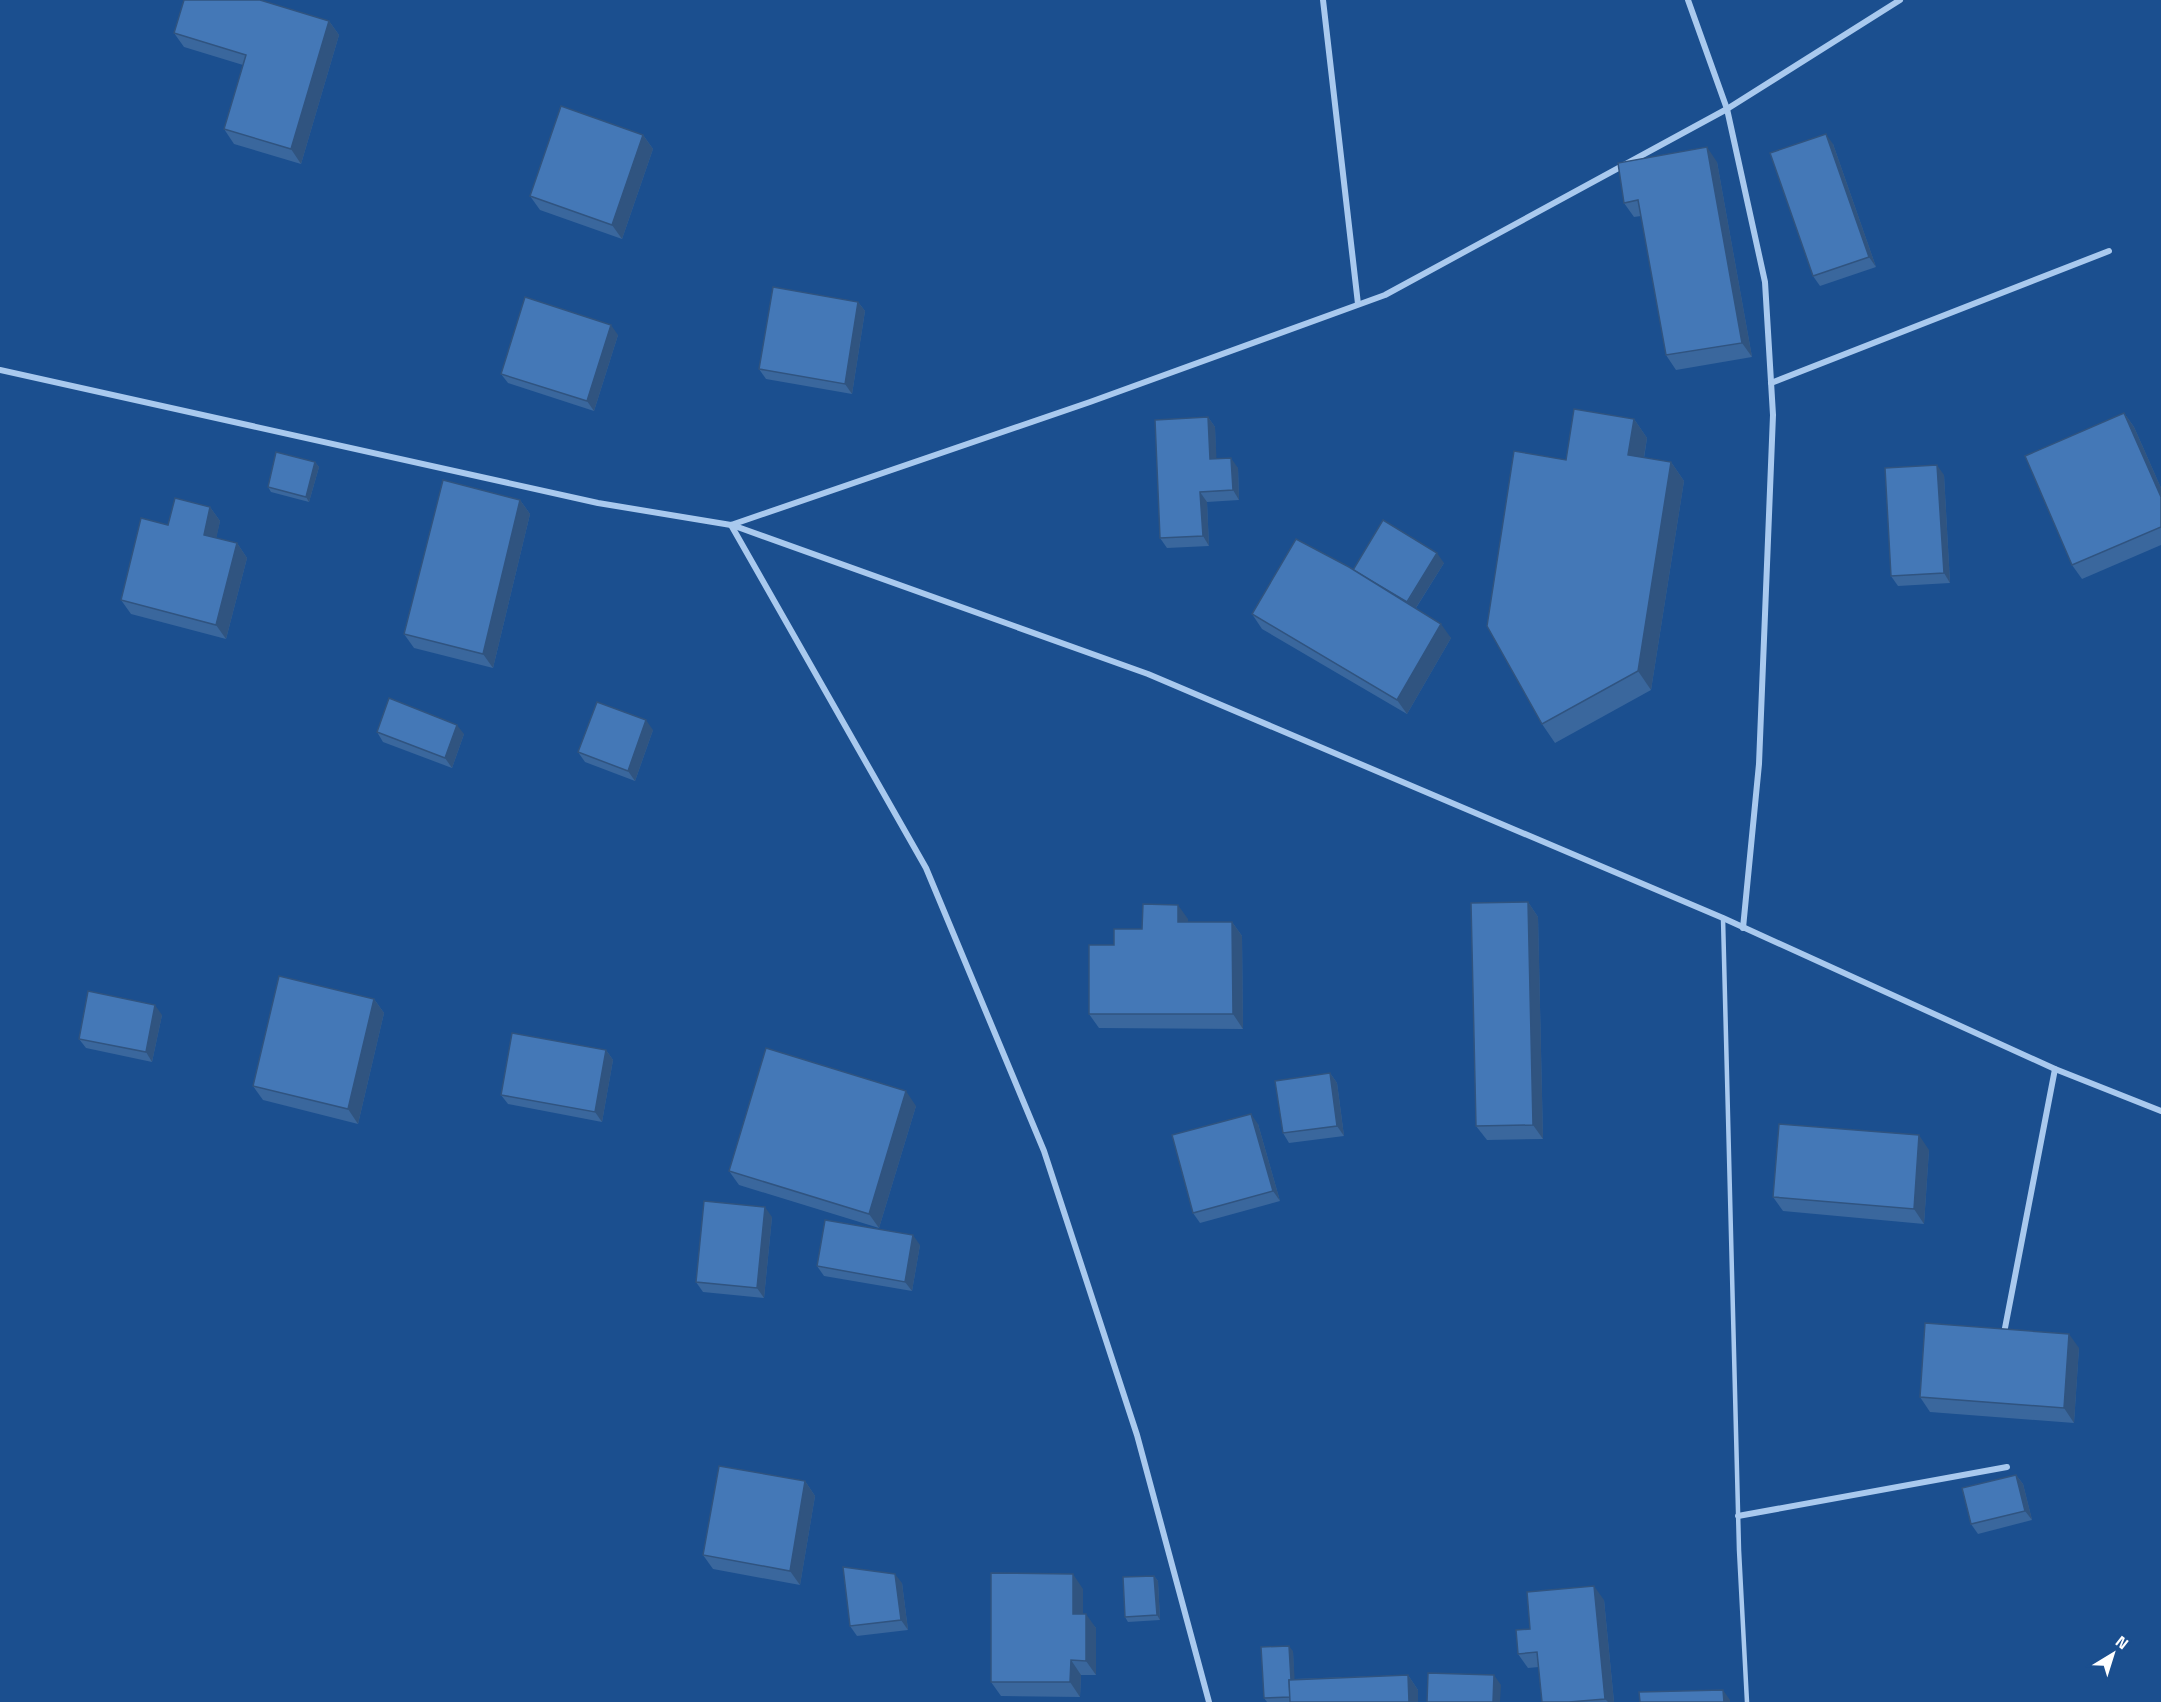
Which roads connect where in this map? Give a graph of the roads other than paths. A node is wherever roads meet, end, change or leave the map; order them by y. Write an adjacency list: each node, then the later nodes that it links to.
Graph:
1 (1323, 0): 6 (street)
2 (1688, 0): 4 (street)
3 (1899, 0): 4 (street)
4 (1727, 109): 6 (street); 8 (street)
5 (2109, 251): 8 (street)
6 (1358, 304): 9 (street)
7 (0, 370): 9 (street)
8 (1771, 383): 11 (street)
9 (731, 525): 10 (street); 17 (street)
10 (1724, 918): 11 (street); 16 (lane)
11 (1743, 928): 12 (street)
12 (2055, 1069): 13 (street); 14 (street)
13 (2161, 1111)
14 (2005, 1328)
15 (2007, 1467): 16 (street)
16 (1738, 1516): 18 (lane)
17 (1209, 1702)
18 (1747, 1702)

